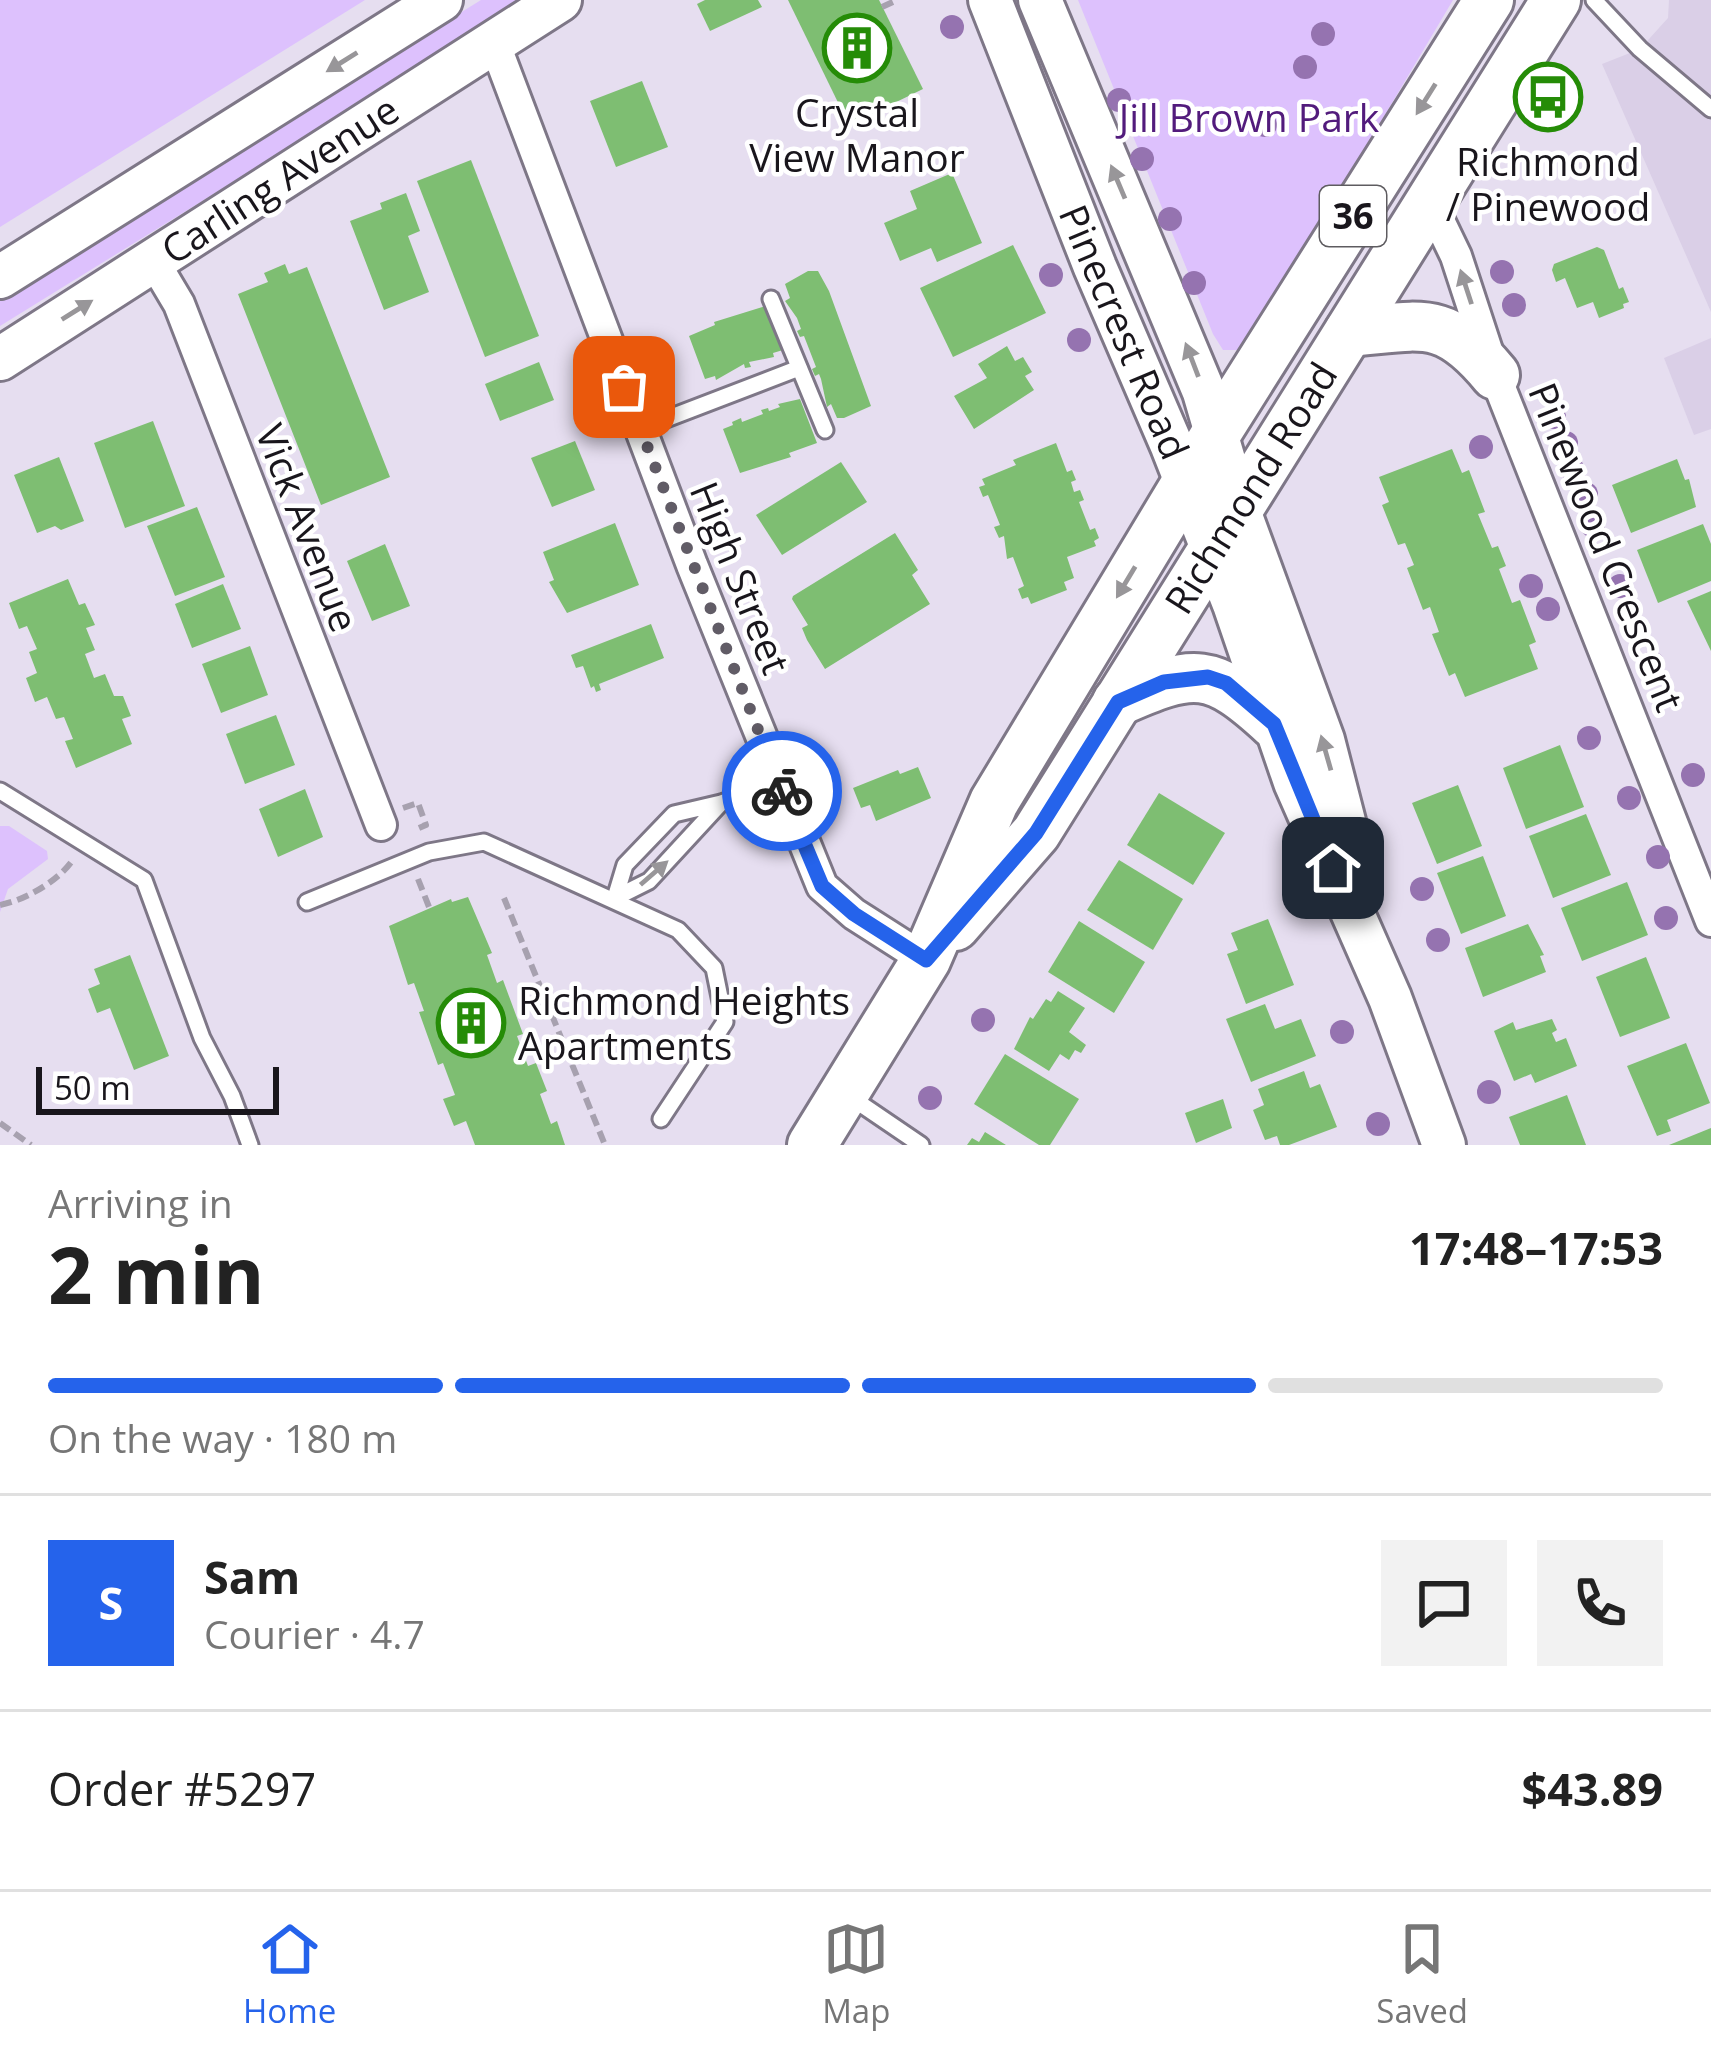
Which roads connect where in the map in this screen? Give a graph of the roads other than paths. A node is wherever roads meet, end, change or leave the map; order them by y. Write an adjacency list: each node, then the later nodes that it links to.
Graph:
1 (441, 0): 12 (main road, Carling Avenue, one-way to 12)
2 (560, 0): 8 (main road, Carling Avenue)
3 (989, 0): 21 (main road, Pinecrest Road)
4 (1040, 0): 20 (main road, Pinecrest Road, one-way to 4)
5 (1489, 0): 20 (main road, Richmond Road / 36, one-way to 20)
6 (1556, 0): 10 (main road, Richmond Road / 36)
7 (1594, 0): 9 (lane)
8 (494, 42): 11 (main road, Carling Avenue); 18 (street, High Street)
9 (1711, 109)
10 (1430, 202): 14 (main road, Richmond Road / 36); 17 (street, Pinewood Crescent, one-way to 10)
11 (154, 262): 15 (main road, Carling Avenue, one-way to 11); 29 (street, Vick Avenue)
12 (0, 277)
13 (771, 299): 16 (lane)
14 (1348, 332): 17 (main road); 22 (main road, Richmond Road / 36)
15 (0, 359)
16 (800, 368): 18 (lane); 19 (lane)
17 (1496, 375): 32 (street, Pinewood Crescent)
18 (640, 429): 26 (street, High Street)
19 (825, 430)
20 (1217, 432): 21 (main road, Richmond Road / 36); 22 (main road, Pinecrest Road)
21 (1186, 482): 23 (main road, Pinecrest Road); 33 (main road, Richmond Road / 36, one-way to 33)
22 (1238, 508): 23 (main road, Richmond Road / 36); 34 (main road, Pinecrest Road, one-way to 22)
23 (1211, 553): 24 (main road, Richmond Road / 36); 25 (main road, Pinecrest Road)
24 (1118, 702): 25 (main road); 33 (main road, Richmond Road / 36)
25 (1274, 724): 34 (main road, Pinecrest Road)
26 (778, 782): 28 (lane); 33 (street, High Street)
27 (0, 791): 37 (lane)
28 (721, 803): 30 (lane, one-way to 28); 30 (lane)
29 (381, 825)
30 (614, 898): 31 (lane); 36 (lane)
31 (307, 902)
32 (1711, 921)
33 (926, 960): 35 (main road, Richmond Road / 36)
34 (1390, 998): 40 (main road, Pinecrest Road)
35 (844, 1092): 38 (main road, Richmond Road / 36); 39 (lane)
36 (661, 1119)
37 (250, 1145)
38 (812, 1145)
39 (921, 1145)
40 (1444, 1145)

